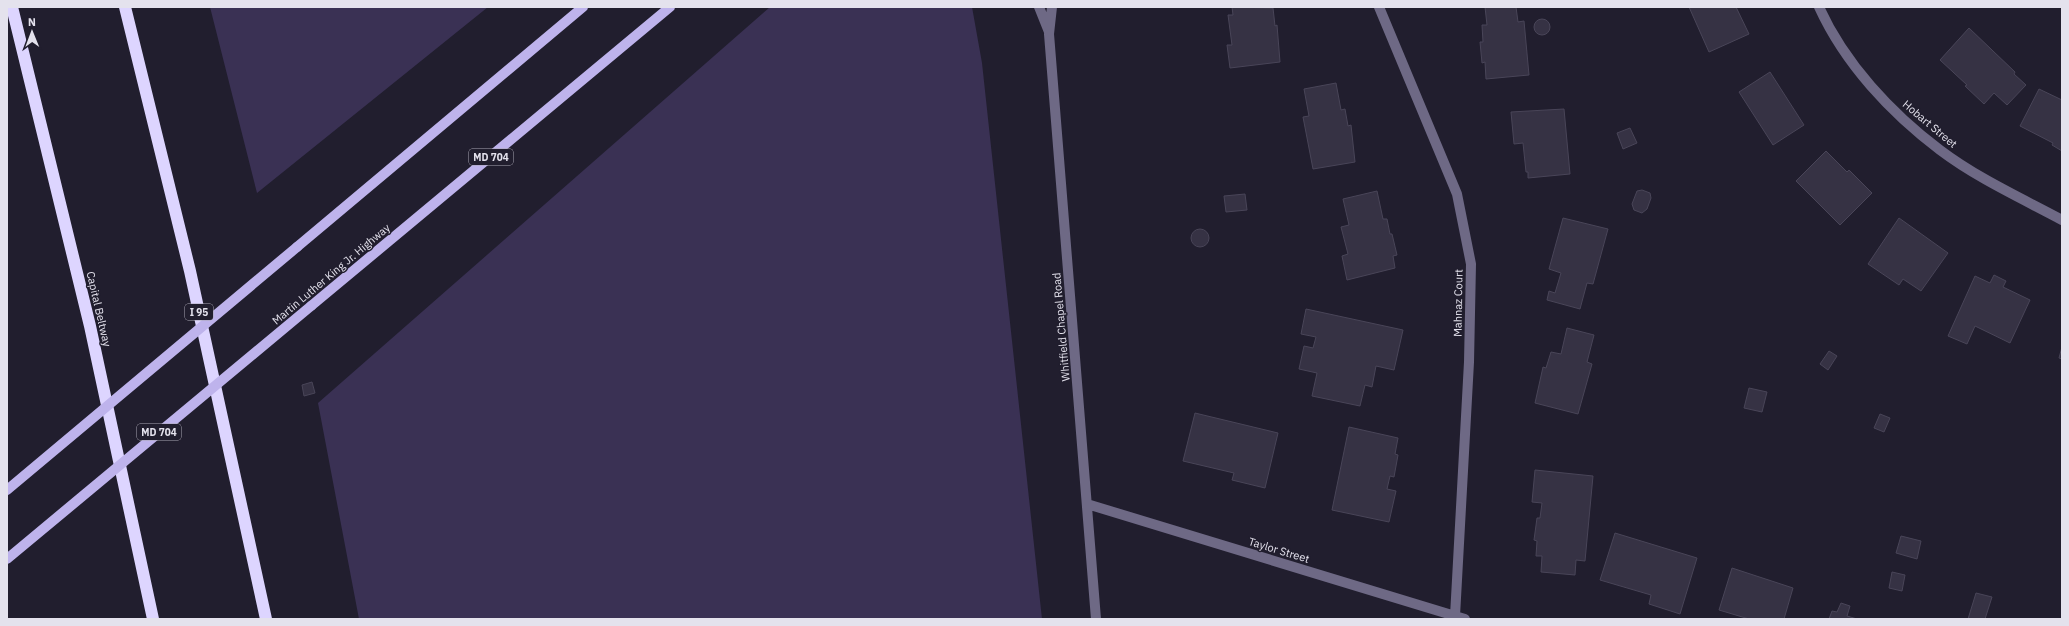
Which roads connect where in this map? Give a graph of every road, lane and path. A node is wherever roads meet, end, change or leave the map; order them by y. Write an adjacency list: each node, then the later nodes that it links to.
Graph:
1 (11, 7): 15 (highway, Capital Beltway)
2 (125, 7): 16 (highway, I 95)
3 (583, 7): 11 (main road, bridge)
4 (670, 7): 13 (main road, Martin Luther King Jr. Highway / MD 704, bridge)
5 (1039, 7): 9 (street, Whitfield Chapel Road)
6 (1052, 7): 9 (street, Whitfield Chapel Road)
7 (1379, 7): 14 (street, Mahnaz Court)
8 (1819, 7): 10 (street, Hobart Street)
9 (1049, 34): 12 (street, Whitfield Chapel Road)
10 (2062, 220)
11 (7, 490)
12 (1087, 504): 14 (street, Taylor Street); 17 (street, Whitfield Chapel Road)
13 (7, 559)
14 (1460, 618)
15 (153, 619)
16 (266, 619)
17 (1096, 619)

